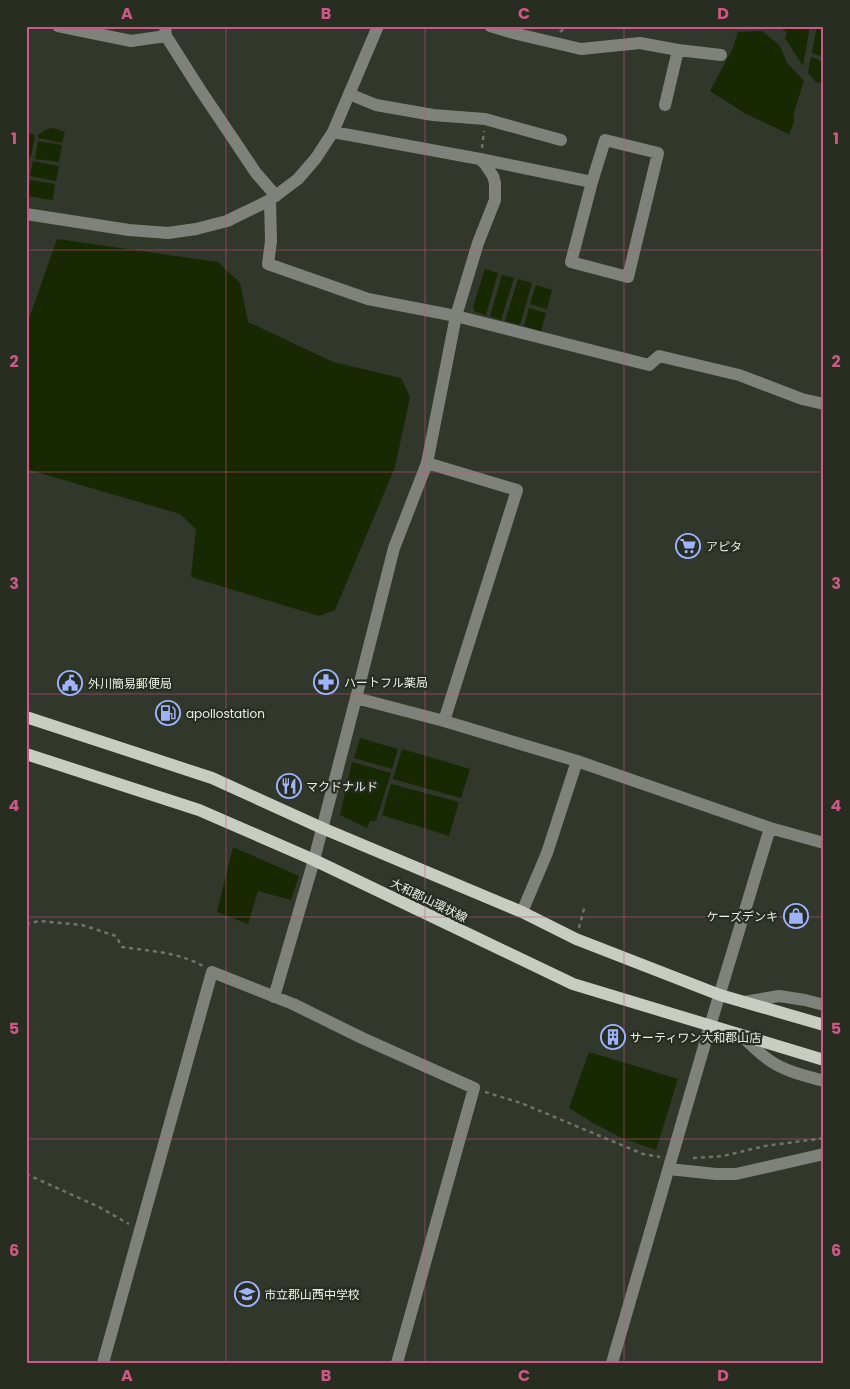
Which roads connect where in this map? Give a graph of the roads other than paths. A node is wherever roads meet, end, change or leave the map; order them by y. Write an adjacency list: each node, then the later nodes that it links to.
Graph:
1 (58, 26): 4 (street)
2 (378, 26): 7 (street)
3 (490, 26): 5 (street)
4 (165, 31): 15 (street)
5 (678, 50): 6 (street); 8 (street)
6 (721, 55)
7 (349, 94): 9 (street); 10 (street)
8 (665, 105)
9 (332, 132): 11 (street); 15 (street)
10 (561, 140)
11 (480, 159): 12 (street); 14 (street)
12 (522, 168): 13 (street); 14 (street)
13 (592, 182): 13 (street)
14 (495, 183): 17 (street)
15 (273, 198): 16 (street); 17 (street)
16 (26, 214)
17 (456, 316): 18 (street); 19 (street)
18 (824, 404)
19 (427, 463): 20 (street); 22 (street)
20 (356, 698): 22 (street); 25 (street)
21 (26, 717): 25 (main road, 大和郡山環状線)
22 (444, 720): 24 (street)
23 (26, 754): 28 (main road, 大和郡山環状線)
24 (578, 761): 26 (street); 29 (street)
25 (322, 828): 28 (street); 29 (main road, 大和郡山環状線)
26 (770, 828): 27 (street); 30 (street)
27 (824, 843)
28 (314, 860): 31 (street); 35 (main road, 大和郡山環状線)
29 (522, 912): 30 (main road, 大和郡山環状線)
30 (720, 995): 32 (main road, 大和郡山環状線); 35 (street)
31 (274, 997): 41 (street); 42 (street)
32 (744, 1002): 33 (street); 34 (main road, 大和郡山環状線)
33 (824, 1005)
34 (824, 1025)
35 (710, 1026): 36 (main road, 大和郡山環状線); 40 (street)
36 (742, 1036): 37 (main road, 大和郡山環状線); 38 (street)
37 (824, 1060)
38 (824, 1081)
39 (824, 1154): 40 (street)
40 (671, 1164): 43 (street)
41 (102, 1363)
42 (397, 1363)
43 (612, 1363)

